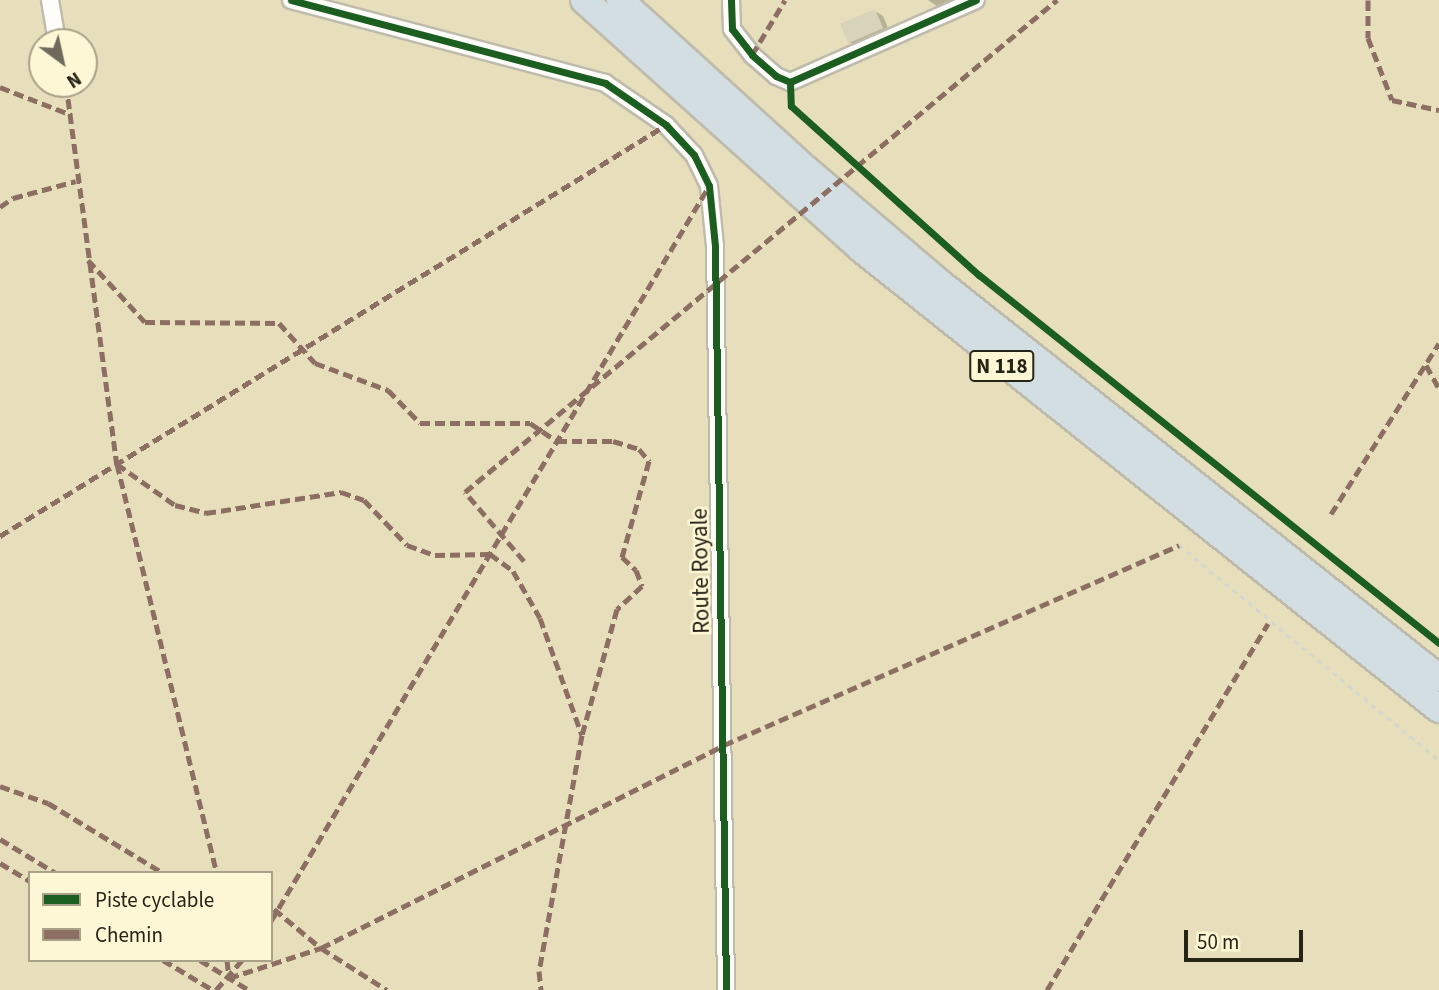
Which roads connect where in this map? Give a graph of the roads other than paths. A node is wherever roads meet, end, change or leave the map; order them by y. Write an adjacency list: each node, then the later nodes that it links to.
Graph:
1 (50, 0): 7 (street)
2 (291, 0): 10 (street, Route Royale)
3 (584, 0): 9 (highway, N 118)
4 (620, 0): 8 (highway, N 118)
5 (731, 0): 6 (street)
6 (976, 0)
7 (55, 28)
8 (1439, 678)
9 (1439, 709)
10 (726, 990)

